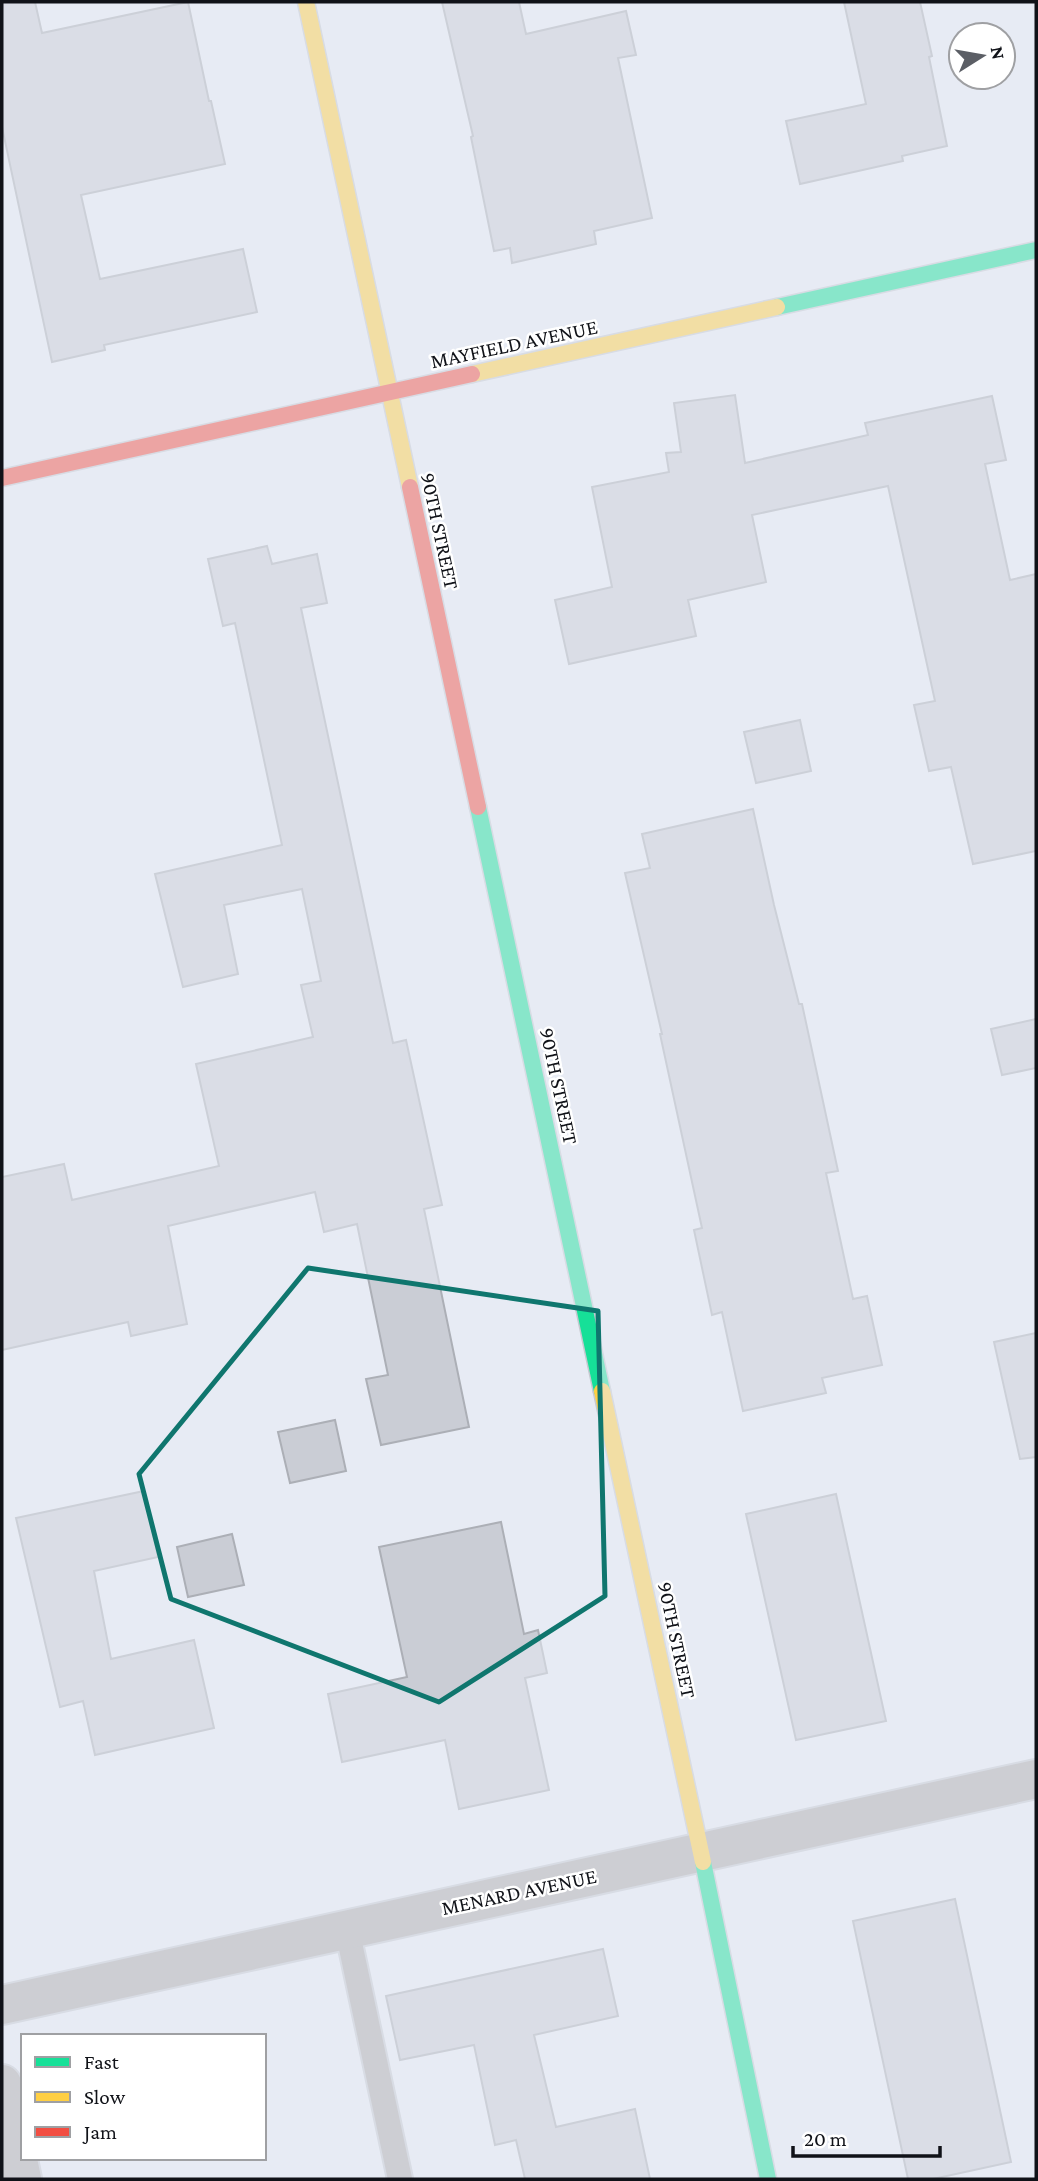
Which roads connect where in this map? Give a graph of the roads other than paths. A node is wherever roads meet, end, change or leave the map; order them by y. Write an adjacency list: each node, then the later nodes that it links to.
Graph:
1 (306, 2): 3 (street, 90TH STREET)
2 (1036, 250): 3 (street, MAYFIELD AVENUE)
3 (389, 393): 4 (street, MAYFIELD AVENUE); 6 (street, 90TH STREET)
4 (2, 478)
5 (1036, 1779): 6 (street, MENARD AVENUE)
6 (701, 1852): 7 (street, MENARD AVENUE); 12 (street, 90TH STREET)
7 (347, 1930): 8 (street, MENARD AVENUE); 11 (lane)
8 (2, 2006)
9 (2, 2084): 10 (street)
10 (22, 2179)
11 (400, 2179)
12 (768, 2179)

